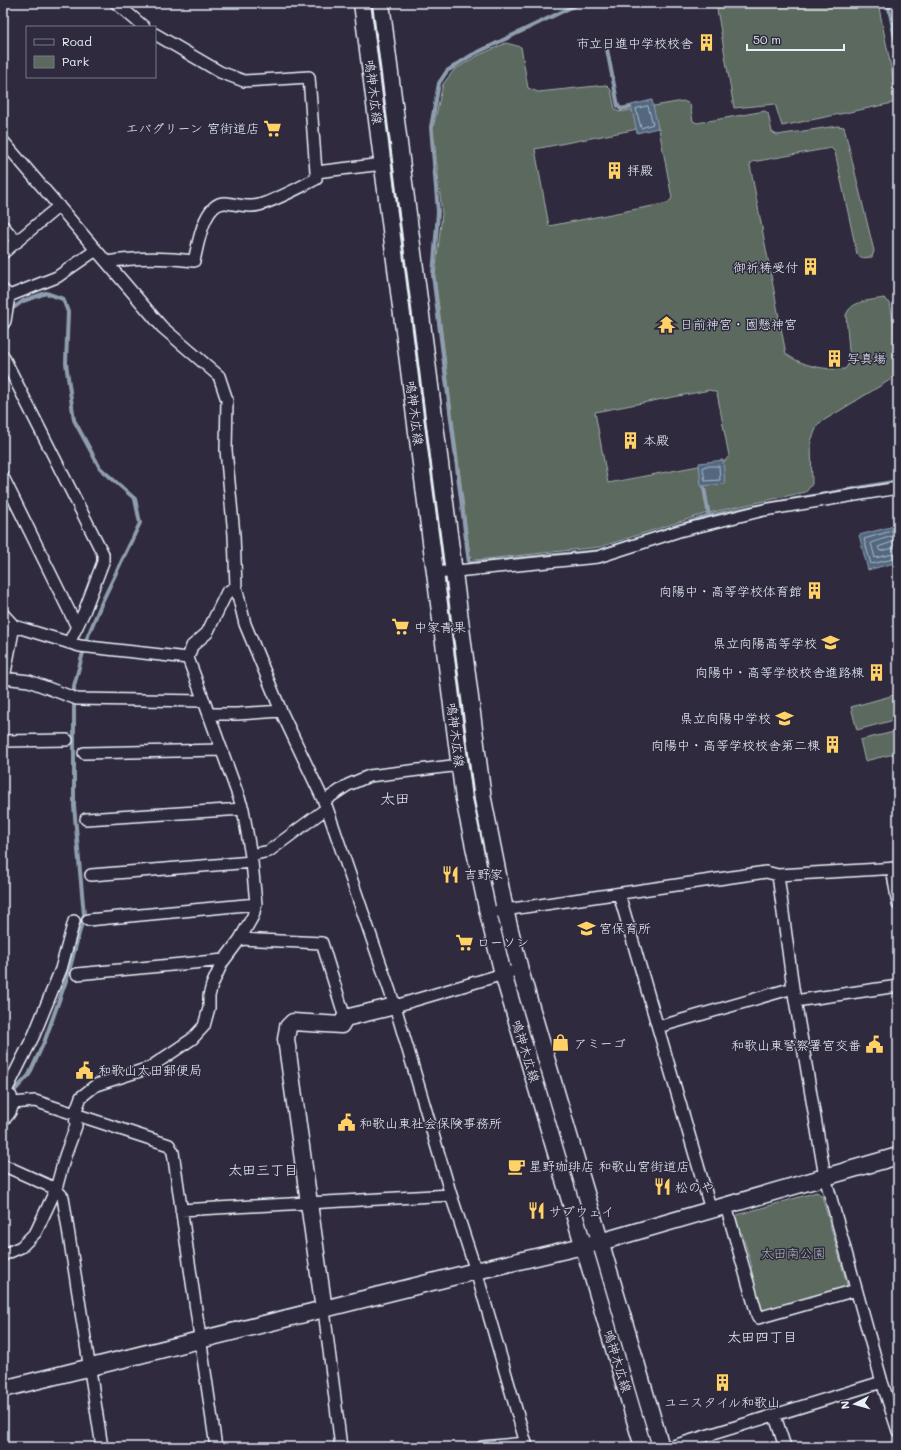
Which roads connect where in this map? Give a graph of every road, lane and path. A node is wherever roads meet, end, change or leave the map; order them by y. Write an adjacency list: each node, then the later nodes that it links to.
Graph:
1 (116, 3): 4 (street)
2 (362, 3): 7 (main road, 鳴神木広線)
3 (381, 3): 20 (main road, 鳴神木広線)
4 (143, 26)
5 (156, 35): 8 (street)
6 (3, 141): 9 (street)
7 (383, 164): 8 (street); 21 (main road, 鳴神木広線)
8 (316, 172): 14 (street)
9 (59, 206): 11 (street); 12 (street)
10 (3, 226): 11 (street)
11 (17, 242): 13 (street)
12 (96, 250): 14 (street); 15 (street)
13 (3, 253)
14 (107, 262): 22 (street)
15 (6, 293): 16 (street)
16 (3, 324)
17 (3, 356): 25 (street)
18 (3, 477): 25 (street)
19 (898, 488): 20 (street)
20 (453, 572): 21 (street); 47 (main road, 鳴神木広線)
21 (436, 573): 36 (main road, 鳴神木広線)
22 (236, 587): 27 (street); 30 (street)
23 (3, 614): 24 (street)
24 (14, 626): 26 (street); 28 (street)
25 (77, 627): 26 (street)
26 (69, 643): 27 (street)
27 (188, 658): 29 (street)
28 (4, 678): 29 (street)
29 (204, 701): 31 (street)
30 (281, 711): 31 (street); 37 (street)
31 (209, 714): 34 (street)
32 (67, 740): 33 (street)
33 (3, 741)
34 (222, 750): 35 (street); 38 (street)
35 (84, 753)
36 (460, 765): 37 (street); 48 (main road, 鳴神木広線)
37 (326, 804): 40 (street); 59 (street)
38 (243, 809): 39 (street); 40 (street)
39 (86, 819)
40 (252, 858): 42 (street); 45 (street)
41 (895, 868): 43 (street); 46 (street)
42 (91, 875)
43 (778, 875): 44 (street); 57 (street)
44 (619, 894): 47 (street); 61 (street)
45 (256, 904): 49 (street); 51 (street)
46 (898, 904)
47 (505, 910): 48 (street); 53 (main road, 鳴神木広線)
48 (488, 912): 55 (main road, 鳴神木広線)
49 (88, 920)
50 (74, 921): 62 (street)
51 (240, 939): 52 (street); 60 (street)
52 (224, 960): 54 (street); 64 (street)
53 (520, 970): 55 (street); 74 (main road, 鳴神木広線)
54 (77, 974)
55 (503, 974): 59 (street); 75 (main road, 鳴神木広線)
56 (898, 986): 58 (street)
57 (793, 988): 58 (street); 61 (street)
58 (795, 1001): 68 (street)
59 (395, 1006): 60 (main road); 70 (street)
60 (345, 1018): 71 (main road)
61 (658, 1027): 72 (street)
62 (4, 1091): 63 (street)
63 (13, 1102): 64 (street); 65 (street)
64 (75, 1113): 69 (street); 73 (street)
65 (3, 1120)
66 (898, 1156): 68 (main road)
67 (3, 1165): 69 (street)
68 (825, 1177): 72 (main road); 78 (street)
69 (56, 1189): 76 (street); 81 (street)
70 (451, 1195): 71 (street); 77 (street)
71 (309, 1202): 73 (street); 79 (main road)
72 (718, 1208): 74 (main road); 78 (street)
73 (181, 1210): 80 (street)
74 (600, 1242): 75 (main road); 92 (main road, 鳴神木広線)
75 (583, 1245): 77 (main road); 91 (main road, 鳴神木広線)
76 (3, 1255)
77 (476, 1271): 79 (main road); 86 (street)
78 (856, 1290): 82 (street)
79 (324, 1310): 80 (main road); 89 (street)
80 (200, 1339): 81 (main road); 88 (street)
81 (90, 1366): 83 (main road); 87 (street)
82 (882, 1382): 84 (street); 85 (street)
83 (3, 1389)
84 (775, 1416): 93 (street); 94 (street)
85 (898, 1431)
86 (526, 1445): 90 (street)
87 (102, 1447)
88 (216, 1447)
89 (341, 1447)
90 (482, 1447)
91 (643, 1447)
92 (661, 1447)
93 (670, 1447)
94 (785, 1447)

